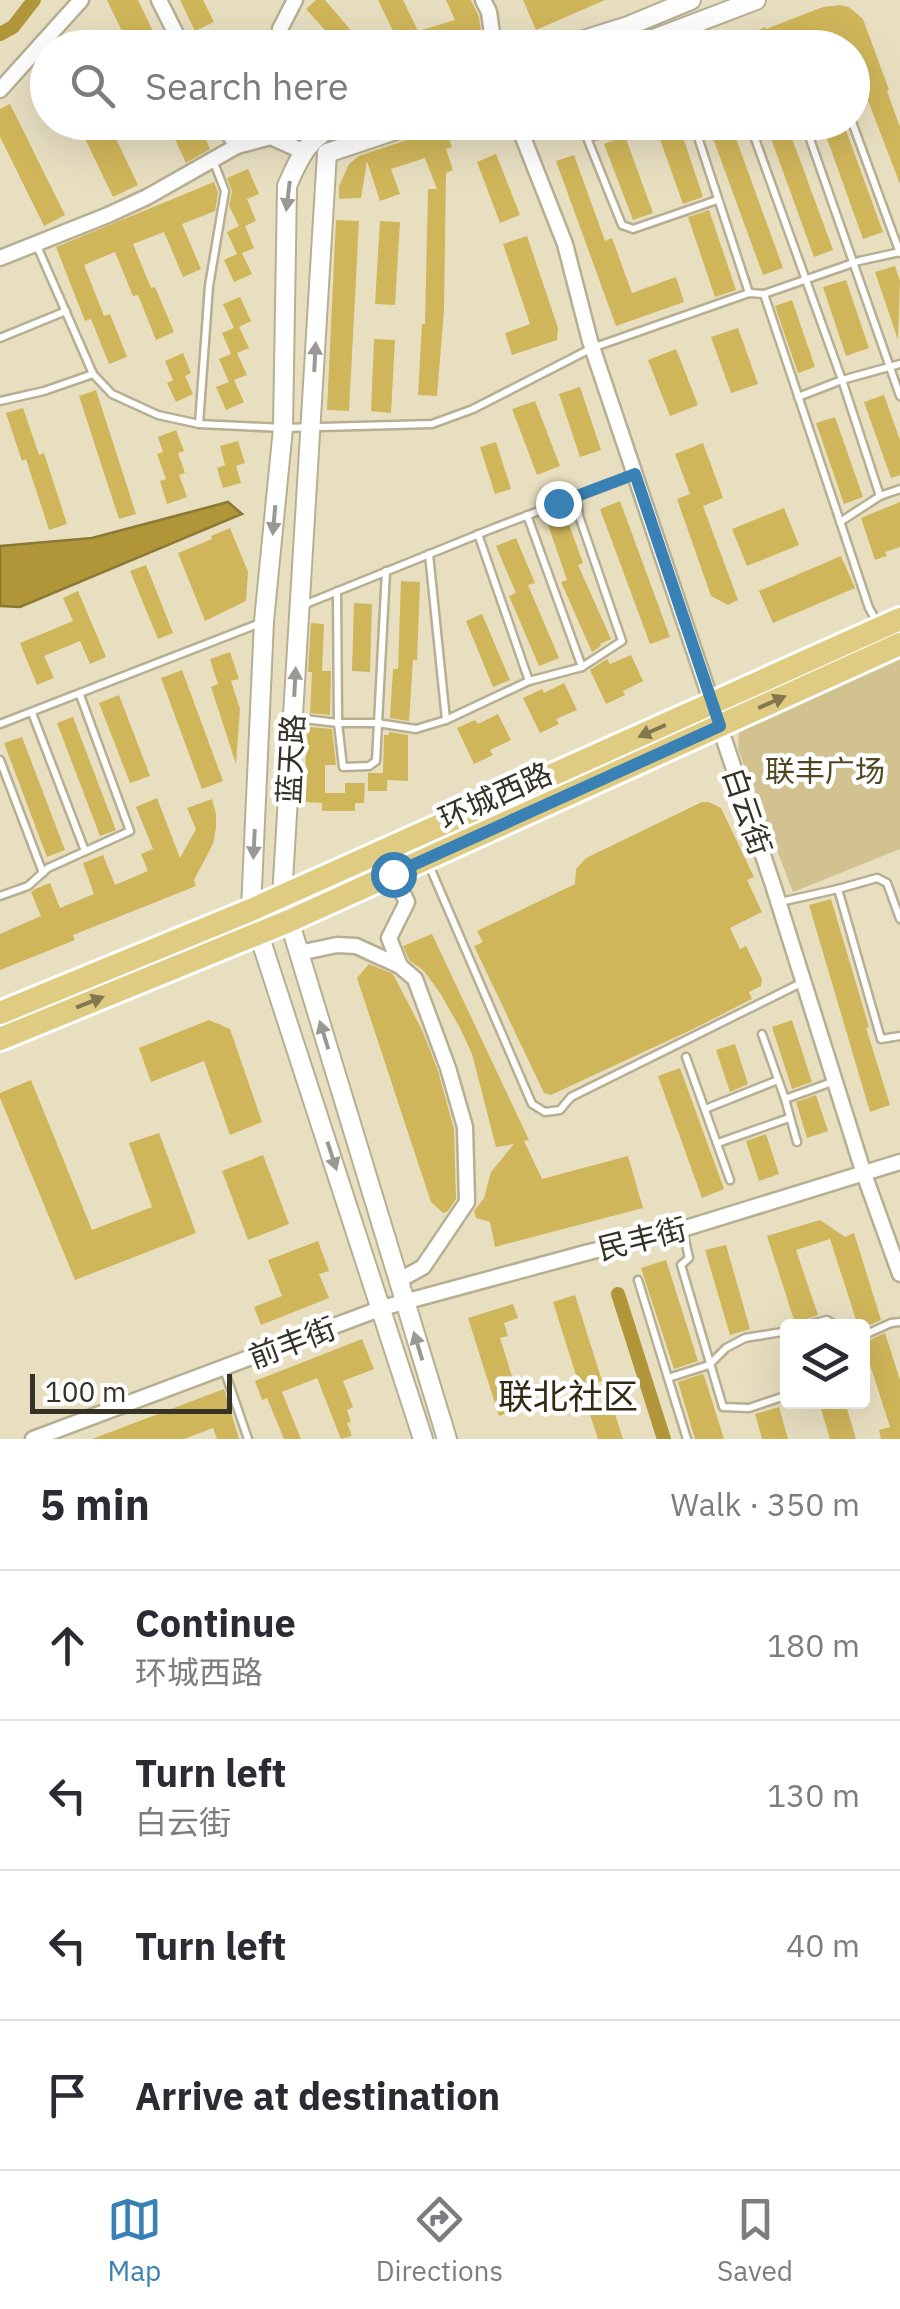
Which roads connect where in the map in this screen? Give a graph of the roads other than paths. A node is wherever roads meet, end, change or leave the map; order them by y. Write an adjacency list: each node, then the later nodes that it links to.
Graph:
1 (80, 0): 7 (street)
2 (159, 0): 8 (street)
3 (295, 0): 9 (street)
4 (484, 0): 10 (street)
5 (691, 0): 11 (street)
6 (756, 0): 12 (street)
7 (53, 30)
8 (174, 30)
9 (280, 30)
10 (492, 30)
11 (615, 30)
12 (693, 30)
13 (30, 56): 14 (street)
14 (0, 90)
15 (233, 140): 26 (street)
16 (260, 140): 26 (street)
17 (278, 140): 27 (street)
18 (315, 140): 27 (street)
19 (366, 140): 48 (street, 蓝天路, one-way to 19)
20 (524, 140): 39 (street, 白云街)
21 (588, 140): 29 (lane)
22 (699, 140): 29 (lane)
23 (755, 140): 34 (lane)
24 (810, 140): 33 (lane)
25 (859, 140): 31 (lane)
26 (237, 146): 28 (street)
27 (302, 151): 49 (street, 蓝天路, one-way to 49)
28 (213, 160): 30 (street); 47 (lane)
29 (718, 200): 35 (lane)
30 (36, 244): 32 (street); 37 (lane)
31 (900, 253): 33 (lane)
32 (0, 258)
33 (852, 264): 34 (lane); 41 (lane)
34 (805, 280): 36 (lane); 43 (lane)
35 (749, 293): 36 (lane); 39 (lane)
36 (764, 294): 45 (lane)
37 (66, 311): 38 (lane); 42 (lane)
38 (0, 338)
39 (592, 348): 48 (lane); 50 (street, 白云街)
40 (900, 364): 41 (lane)
41 (889, 366): 43 (lane); 44 (lane)
42 (93, 374): 46 (lane); 47 (lane)
43 (842, 380): 45 (lane); 53 (lane)
44 (900, 396)
45 (798, 397): 55 (lane)
46 (0, 400)
47 (199, 424): 49 (lane)
48 (310, 427): 49 (lane); 60 (street, 蓝天路)
49 (282, 428): 61 (street, 蓝天路, one-way to 61)
50 (635, 474): 52 (lane); 68 (street, 白云街)
51 (900, 489): 53 (lane)
52 (578, 496): 54 (lane); 64 (lane)
53 (880, 496): 55 (lane)
54 (526, 515): 56 (lane); 64 (lane)
55 (840, 522): 62 (lane)
56 (478, 534): 57 (lane); 65 (lane)
57 (429, 554): 58 (lane); 70 (lane)
58 (386, 571): 59 (lane); 72 (lane)
59 (337, 591): 60 (lane); 71 (lane)
60 (299, 607): 69 (street, 蓝天路, one-way to 60)
61 (264, 622): 66 (lane); 83 (street, 蓝天路, one-way to 83)
62 (890, 623): 68 (main road, 环城西路)
63 (900, 644): 68 (main road, 环城西路, one-way to 63)
64 (582, 667): 65 (lane)
65 (529, 681): 70 (lane)
66 (80, 695): 67 (lane); 75 (lane)
67 (32, 713): 73 (lane); 75 (lane)
68 (716, 715): 76 (main road, 环城西路); 81 (main road, 环城西路, one-way to 81); 82 (street, 白云街)
69 (292, 718): 71 (lane); 81 (street, 蓝天路)
70 (446, 720): 72 (lane)
71 (338, 722): 72 (lane); 72 (lane)
72 (377, 723)
73 (0, 724)
74 (0, 760): 77 (lane)
75 (85, 851): 77 (lane)
76 (426, 859): 78 (main road, 环城西路); 89 (lane)
77 (43, 873): 80 (lane)
78 (393, 874): 85 (main road, 环城西路); 88 (street)
79 (838, 889): 82 (lane); 84 (lane); 92 (lane)
80 (0, 896)
81 (282, 896): 83 (main road, 环城西路); 85 (street, 蓝天路)
82 (778, 902): 89 (street, 白云街)
83 (251, 910): 86 (street, 蓝天路); 90 (main road, 环城西路)
84 (900, 918)
85 (289, 921): 86 (main road, 环城西路); 87 (street, 蓝天路)
86 (258, 934): 93 (main road, 环城西路, one-way to 86); 110 (street, 蓝天路, one-way to 110)
87 (299, 954): 88 (street); 108 (street, 蓝天路, one-way to 87)
88 (400, 966): 108 (street)
89 (804, 982): 96 (street, 白云街)
90 (0, 1013)
91 (762, 1034): 95 (lane)
92 (900, 1036)
93 (0, 1039)
94 (686, 1056): 98 (lane)
95 (778, 1080): 97 (lane); 98 (lane)
96 (836, 1081): 97 (lane); 103 (street, 白云街)
97 (785, 1099): 99 (lane)
98 (705, 1108): 101 (lane)
99 (789, 1118): 100 (lane); 101 (lane)
100 (797, 1142)
101 (718, 1143): 104 (lane)
102 (900, 1162): 103 (street, 民丰街)
103 (864, 1174): 105 (street, 民丰街); 106 (street, 白云街)
104 (730, 1180)
105 (683, 1229): 109 (street, 民丰街); 114 (lane)
106 (900, 1274)
107 (638, 1280): 116 (lane)
108 (398, 1281): 109 (street, 蓝天路)
109 (405, 1302): 110 (street, 民丰街); 121 (street, 蓝天路, one-way to 109)
110 (382, 1308): 115 (street, 前丰街); 120 (street, 蓝天路)
111 (900, 1322): 113 (lane)
112 (780, 1332): 114 (lane)
113 (870, 1332)
114 (709, 1365): 116 (lane); 117 (lane)
115 (223, 1368): 118 (street, 前丰街); 119 (lane)
116 (668, 1378): 122 (lane)
117 (780, 1398)
118 (34, 1439)
119 (248, 1439)
120 (423, 1439)
121 (447, 1439)
122 (686, 1439)

